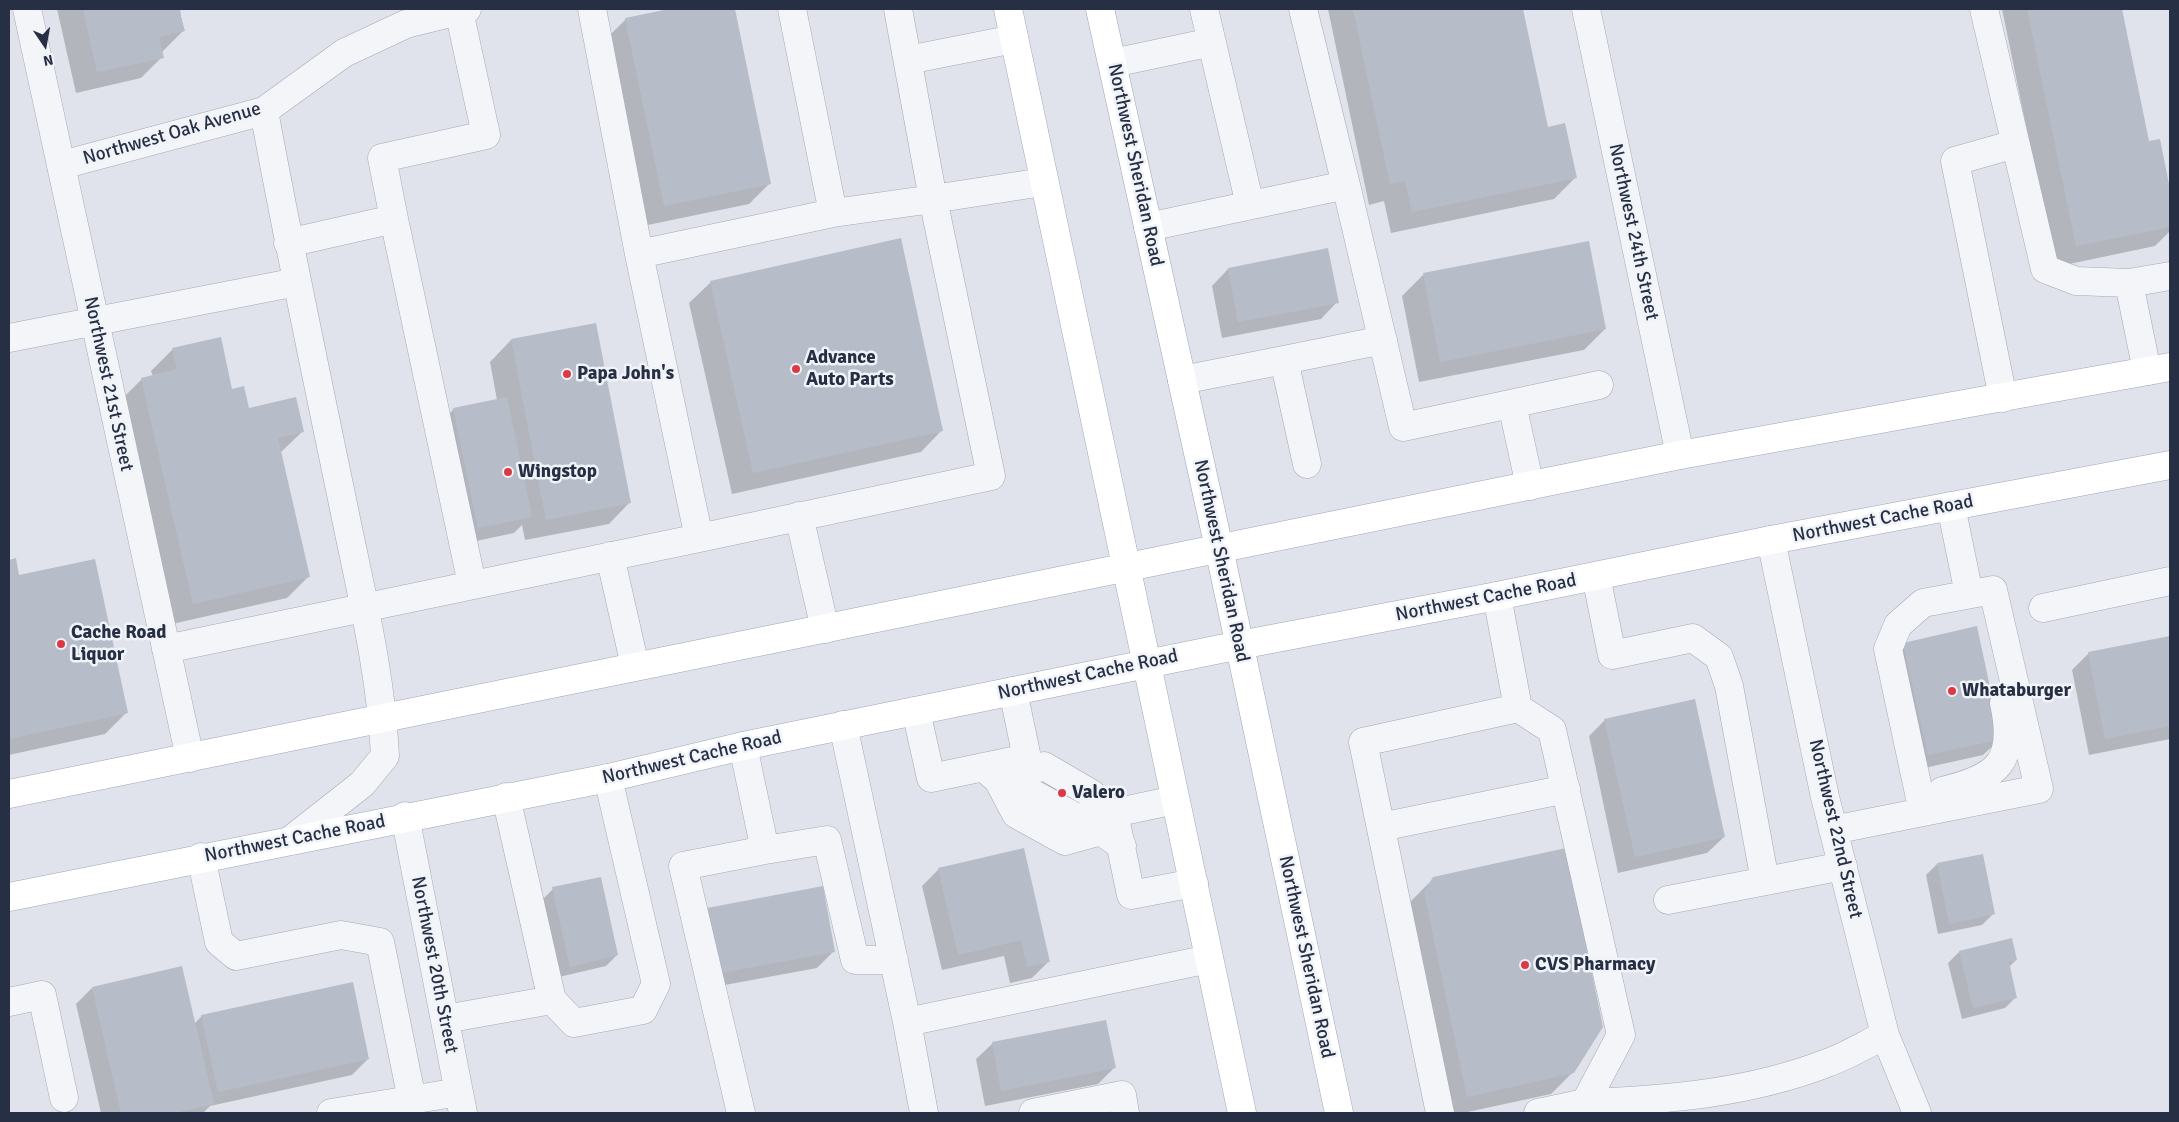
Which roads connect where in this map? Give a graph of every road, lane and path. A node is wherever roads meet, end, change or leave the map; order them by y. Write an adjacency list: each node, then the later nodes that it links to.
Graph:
1 (27, 9): 18 (street, Northwest 21st Street)
2 (592, 9): 27 (street)
3 (792, 9): 23 (street)
4 (898, 9): 14 (street)
5 (1008, 9): 12 (main road)
6 (1100, 9): 15 (main road, Northwest Sheridan Road)
7 (1204, 9): 13 (street)
8 (1303, 9): 20 (street)
9 (1586, 9): 40 (street, Northwest 24th Street)
10 (1984, 9): 17 (street)
11 (463, 10): 16 (street, Northwest Oak Avenue); 24 (street)
12 (1014, 39): 14 (street); 19 (main road)
13 (1212, 42): 15 (street); 22 (street)
14 (908, 60): 21 (street)
15 (1113, 63): 25 (main road, Northwest Sheridan Road)
16 (264, 111): 18 (street, Northwest Oak Avenue); 26 (street)
17 (2015, 144): 30 (street); 38 (street)
18 (62, 166): 31 (street, Northwest 21st Street)
19 (1043, 182): 21 (street); 50 (main road)
20 (1346, 185): 22 (street); 33 (street)
21 (933, 199): 23 (street); 45 (street)
22 (1250, 205): 25 (street)
23 (833, 213): 27 (street)
24 (394, 219): 26 (street); 53 (street)
25 (1148, 226): 36 (main road, Northwest Sheridan Road)
26 (288, 243): 29 (street)
27 (639, 254): 46 (street)
28 (2170, 276): 30 (street)
29 (297, 282): 31 (street); 56 (street)
30 (2129, 283): 35 (street)
31 (94, 321): 32 (street); 61 (street, Northwest 21st Street)
32 (9, 338)
33 (1382, 340): 34 (street); 39 (street)
34 (1284, 360): 36 (street); 41 (street)
35 (2158, 369): 38 (main road)
36 (1182, 380): 48 (main road, Northwest Sheridan Road)
37 (1599, 385): 39 (street)
38 (2004, 398): 40 (main road)
39 (1512, 404): 43 (street)
40 (1680, 455): 43 (main road)
41 (1307, 464)
42 (2170, 465): 44 (main road, Northwest Cache Road)
43 (1530, 486): 48 (main road)
44 (1951, 506): 47 (main road, Northwest Cache Road); 54 (street)
45 (799, 516): 46 (street); 59 (street)
46 (698, 538): 49 (street)
47 (1771, 540): 51 (main road, Northwest Cache Road); 81 (street, Northwest 22nd Street)
48 (1219, 548): 50 (main road); 60 (main road, Northwest Sheridan Road)
49 (610, 556): 53 (street); 63 (street)
50 (1126, 568): 59 (main road); 62 (main road)
51 (1596, 576): 55 (main road, Northwest Cache Road); 87 (street)
52 (2170, 581): 57 (street)
53 (472, 584): 56 (street)
54 (1968, 594): 58 (street); 73 (street)
55 (1497, 596): 60 (main road, Northwest Cache Road); 65 (street)
56 (364, 608): 61 (street); 67 (street)
57 (2043, 608)
58 (1998, 613): 73 (street); 78 (street)
59 (825, 629): 63 (main road)
60 (1240, 645): 62 (main road, Northwest Cache Road); 108 (main road, Northwest Sheridan Road)
61 (166, 649): 70 (street, Northwest 21st Street)
62 (1147, 663): 64 (main road, Northwest Cache Road); 77 (main road)
63 (635, 666): 67 (main road)
64 (1013, 690): 66 (main road, Northwest Cache Road); 71 (street)
65 (1518, 708): 74 (street); 80 (street)
66 (916, 710): 68 (main road, Northwest Cache Road); 71 (street)
67 (383, 720): 70 (main road); 83 (street)
68 (843, 726): 69 (main road, Northwest Cache Road); 92 (street)
69 (743, 746): 72 (main road, Northwest Cache Road); 84 (street)
70 (190, 758): 75 (main road)
71 (990, 774): 82 (street); 82 (street)
72 (608, 778): 76 (main road, Northwest Cache Road); 93 (street)
73 (1917, 782): 78 (street)
74 (1566, 789): 80 (street); 100 (street)
75 (9, 794)
76 (506, 797): 79 (main road, Northwest Cache Road); 93 (street)
77 (1175, 800): 82 (street); 88 (main road)
78 (1923, 812): 81 (street)
79 (405, 816): 83 (main road, Northwest Cache Road); 95 (street, Northwest 20th Street)
80 (1381, 828): 109 (street)
81 (1833, 830): 86 (street, Northwest 22nd Street)
82 (1111, 838): 88 (street)
83 (292, 839): 85 (main road, Northwest Cache Road)
84 (765, 850): 92 (street); 103 (street)
85 (201, 857): 89 (main road, Northwest Cache Road); 101 (street)
86 (1843, 866): 87 (street); 97 (street, Northwest 22nd Street)
87 (1765, 881): 90 (street)
88 (1194, 883): 91 (main road)
89 (9, 896)
90 (1668, 900)
91 (1210, 959): 96 (street); 107 (main road)
92 (894, 960): 96 (street)
93 (552, 1000): 95 (street)
94 (9, 1002): 98 (street)
95 (445, 1019): 99 (street, Northwest 20th Street)
96 (907, 1022): 104 (street)
97 (1885, 1035): 100 (street); 111 (street, Northwest 22nd Street)
98 (64, 1098)
99 (461, 1103): 101 (street)
100 (1585, 1103): 110 (street)
101 (408, 1107): 102 (street)
102 (331, 1113)
103 (741, 1113)
104 (924, 1113)
105 (1033, 1113): 106 (street)
106 (1125, 1113)
107 (1242, 1113)
108 (1339, 1113)
109 (1440, 1113)
110 (1538, 1113)
111 (1917, 1113)

